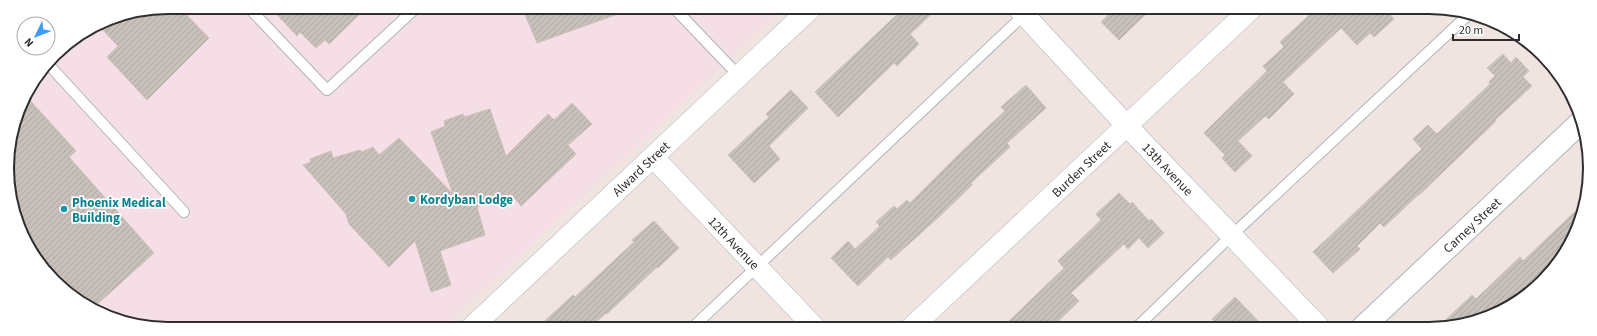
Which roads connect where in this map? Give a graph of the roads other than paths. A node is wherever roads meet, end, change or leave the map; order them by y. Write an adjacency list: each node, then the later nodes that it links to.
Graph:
1 (255, 14): 2 (lane)
2 (409, 14)
3 (680, 14): 10 (lane)
4 (805, 14): 10 (street, Alward Street)
5 (1020, 14): 16 (lane)
6 (1028, 14): 11 (street, 13th Avenue)
7 (1246, 14): 11 (street, Burden Street)
8 (1465, 18): 15 (lane)
9 (51, 67): 14 (lane)
10 (739, 76): 13 (street, Alward Street)
11 (1126, 125): 15 (street, 13th Avenue); 20 (street, Burden Street)
12 (1577, 125): 23 (street, Carney Street)
13 (653, 158): 16 (street, 12th Avenue); 17 (street, Alward Street)
14 (184, 212)
15 (1231, 236): 21 (lane); 22 (street, 13th Avenue)
16 (758, 267): 18 (lane); 19 (street, 12th Avenue)
17 (477, 322)
18 (698, 322)
19 (809, 322)
20 (916, 322)
21 (1142, 322)
22 (1314, 322)
23 (1368, 322)

